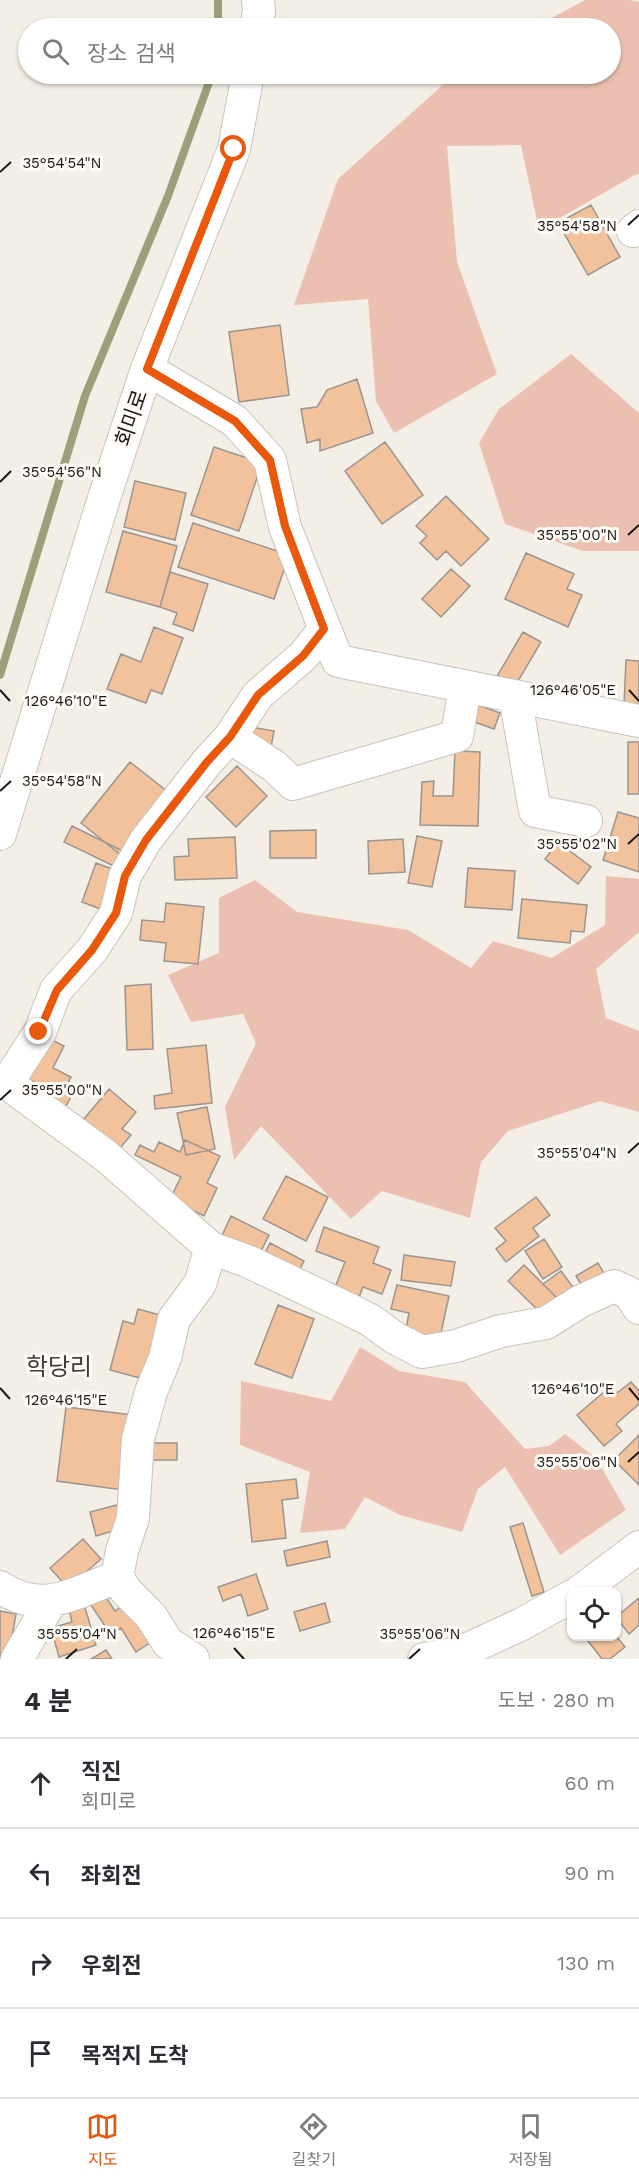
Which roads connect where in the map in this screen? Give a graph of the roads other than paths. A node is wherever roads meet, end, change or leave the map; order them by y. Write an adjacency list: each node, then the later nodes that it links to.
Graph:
1 (258, 0): 2 (street)
2 (258, 18)
3 (246, 84): 4 (street, 회미로)
4 (147, 369): 5 (street); 11 (street, 회미로)
5 (324, 629): 6 (street); 9 (street)
6 (465, 686): 7 (street); 9 (street)
7 (515, 696): 8 (street); 10 (street)
8 (639, 721)
9 (230, 737): 12 (street)
10 (586, 821)
11 (0, 834)
12 (3, 1082): 13 (street)
13 (211, 1248): 14 (street); 16 (street)
14 (639, 1308)
15 (639, 1547): 18 (street)
16 (117, 1577): 20 (street); 22 (street)
17 (0, 1587): 20 (street)
18 (586, 1587)
19 (567, 1599): 23 (street)
20 (51, 1601): 21 (street)
21 (17, 1659)
22 (192, 1659)
23 (424, 1659)

